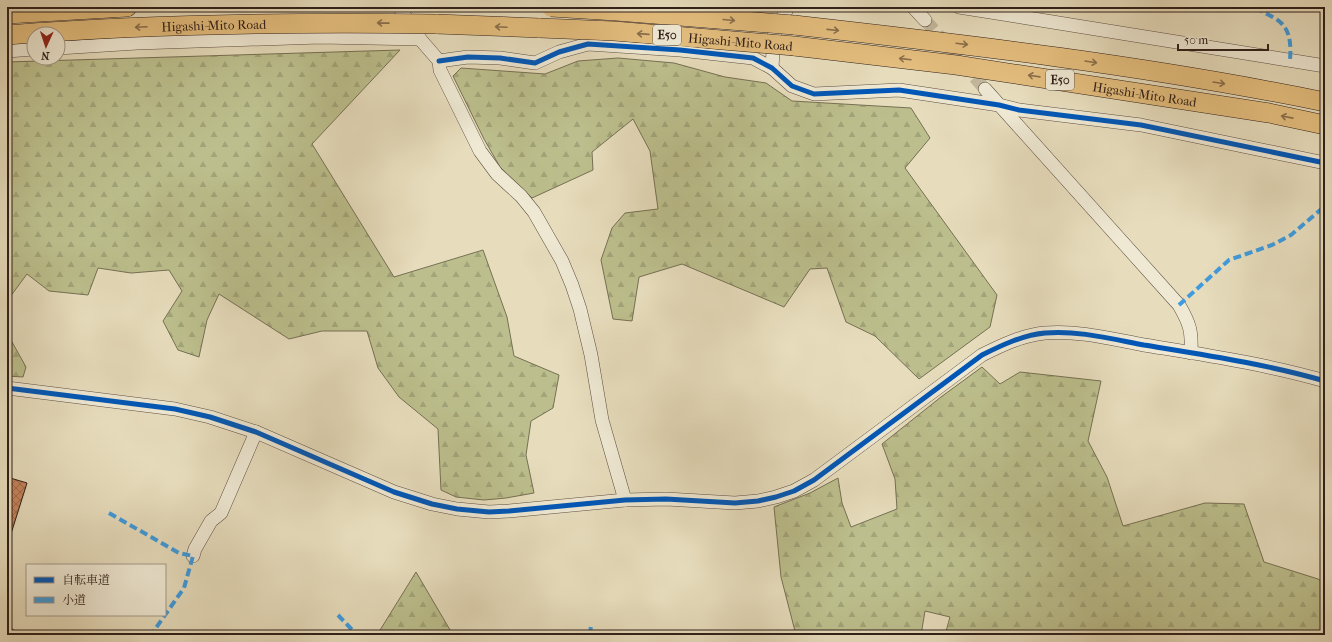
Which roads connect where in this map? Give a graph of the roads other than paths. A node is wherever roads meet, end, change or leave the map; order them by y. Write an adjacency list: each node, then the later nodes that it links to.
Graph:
1 (127, 7): 7 (highway)
2 (399, 7): 10 (street)
3 (551, 7): 18 (highway, Higashi-Mito Road / E50, one-way to 18, bridge)
4 (788, 7): 16 (street)
5 (913, 7): 8 (street)
6 (959, 7): 15 (street)
7 (7, 14)
8 (925, 20)
9 (7, 35): 20 (highway, Higashi-Mito Road / E50, one-way to 9, bridge)
10 (420, 39): 11 (street); 14 (street)
11 (66, 48)
12 (26, 50): 13 (street)
13 (7, 51)
14 (439, 61): 16 (street); 26 (street)
15 (1325, 66)
16 (772, 68): 19 (street)
17 (985, 89): 19 (street)
18 (1325, 102)
19 (999, 105): 21 (street); 22 (street)
20 (1325, 124)
21 (1325, 163)
22 (1191, 353): 23 (street); 26 (street)
23 (1325, 381)
24 (7, 388): 25 (street)
25 (256, 432): 26 (street); 27 (street)
26 (625, 500)
27 (193, 556)

